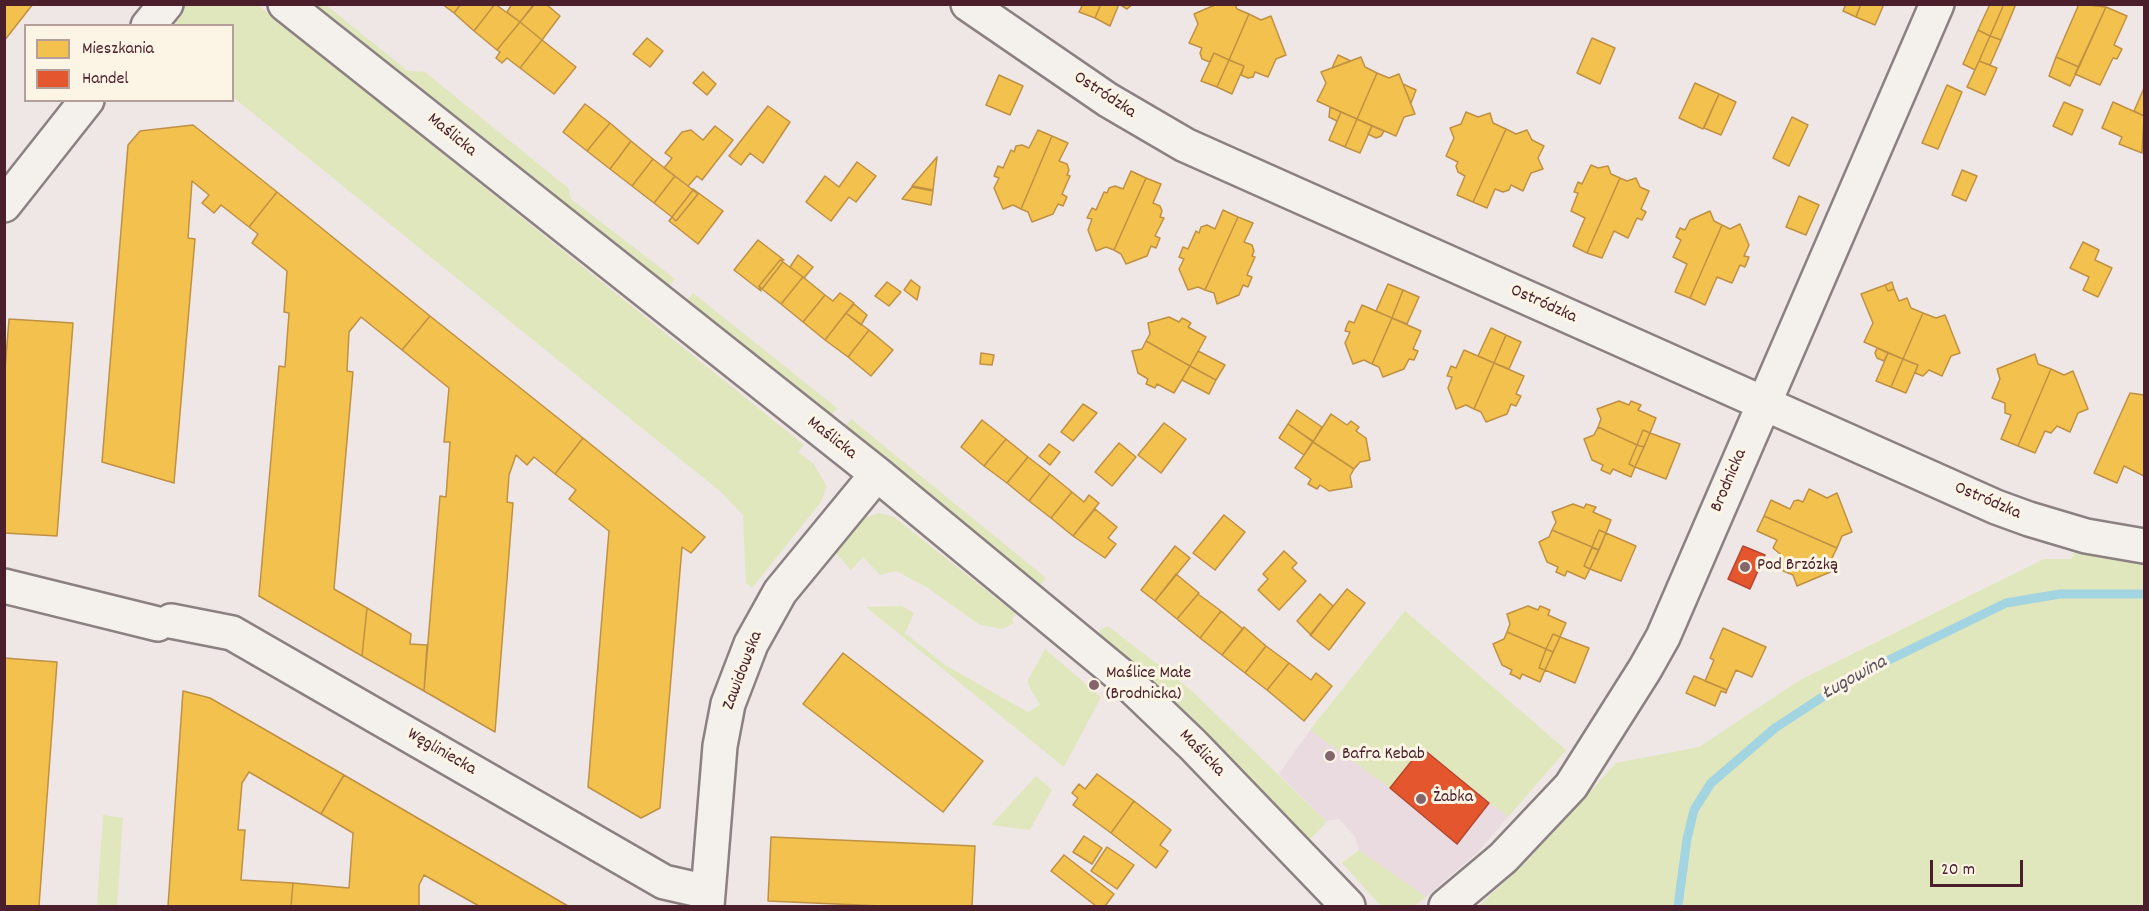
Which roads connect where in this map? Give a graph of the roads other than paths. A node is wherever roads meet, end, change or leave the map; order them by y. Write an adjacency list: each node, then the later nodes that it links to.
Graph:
1 (166, 4): 5 (street)
2 (285, 4): 9 (street, Maślicka)
3 (968, 4): 8 (street, Ostródzka)
4 (1937, 4): 8 (street, Brodnicka)
5 (150, 24)
6 (85, 102): 7 (street)
7 (4, 204)
8 (1764, 402): 10 (street, Ostródzka); 14 (street, Brodnicka)
9 (877, 474): 12 (street, Zawidowska); 13 (street, Maślicka)
10 (2145, 546)
11 (4, 586): 12 (street, Węgliniecka)
12 (708, 899)
13 (1348, 906)
14 (1446, 906)

